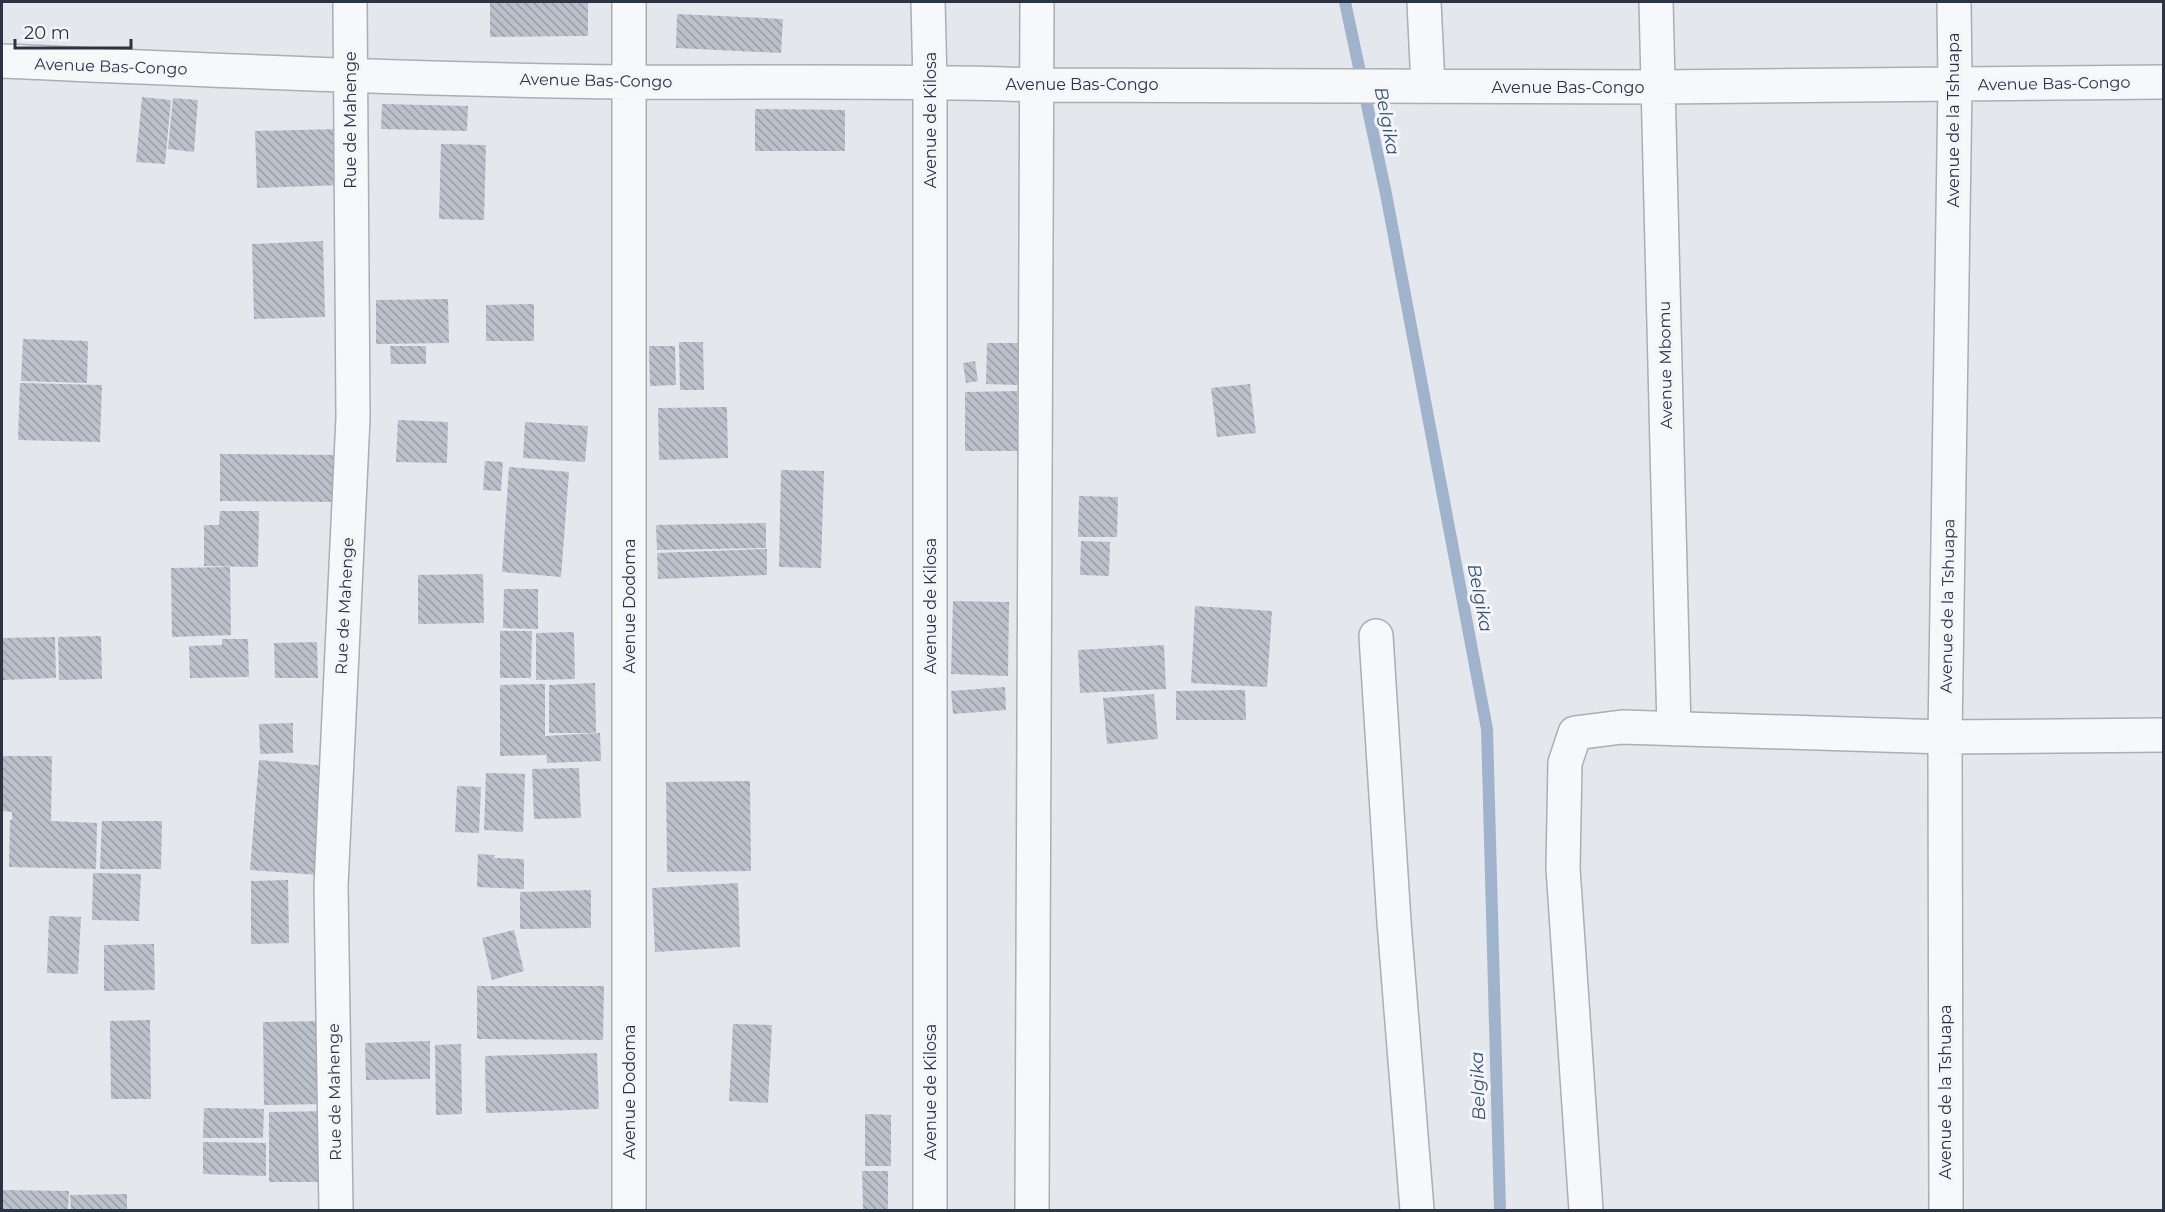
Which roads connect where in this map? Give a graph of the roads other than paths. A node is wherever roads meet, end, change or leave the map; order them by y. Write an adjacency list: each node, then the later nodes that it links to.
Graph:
1 (350, 2): 9 (street, Rue de Mahenge)
2 (629, 2): 10 (street, Avenue Dodoma)
3 (928, 2): 11 (street, Avenue de Kilosa)
4 (1037, 2): 14 (street)
5 (1424, 2): 15 (street)
6 (1656, 2): 16 (street, Avenue Mbomu)
7 (1954, 2): 13 (street, Avenue de la Tshuapa)
8 (2, 61): 9 (street, Avenue Bas-Congo)
9 (350, 75): 10 (street, Avenue Bas-Congo); 21 (street, Rue de Mahenge)
10 (629, 82): 11 (street, Avenue Bas-Congo); 22 (street, Avenue Dodoma)
11 (930, 82): 14 (street, Avenue Bas-Congo); 23 (street, Avenue de Kilosa)
12 (2163, 82): 13 (street, Avenue Bas-Congo)
13 (1955, 84): 16 (street, Avenue Bas-Congo); 20 (street, Avenue de la Tshuapa)
14 (1036, 85): 15 (street, Avenue Bas-Congo); 24 (street)
15 (1417, 86): 16 (street, Avenue Bas-Congo)
16 (1659, 87): 18 (street, Avenue Mbomu)
17 (1376, 636): 25 (street)
18 (1674, 729): 20 (street); 26 (street)
19 (2163, 735): 20 (street)
20 (1945, 737): 27 (street, Avenue de la Tshuapa)
21 (336, 1210)
22 (629, 1210)
23 (930, 1210)
24 (1032, 1210)
25 (1417, 1210)
26 (1586, 1210)
27 (1946, 1210)

